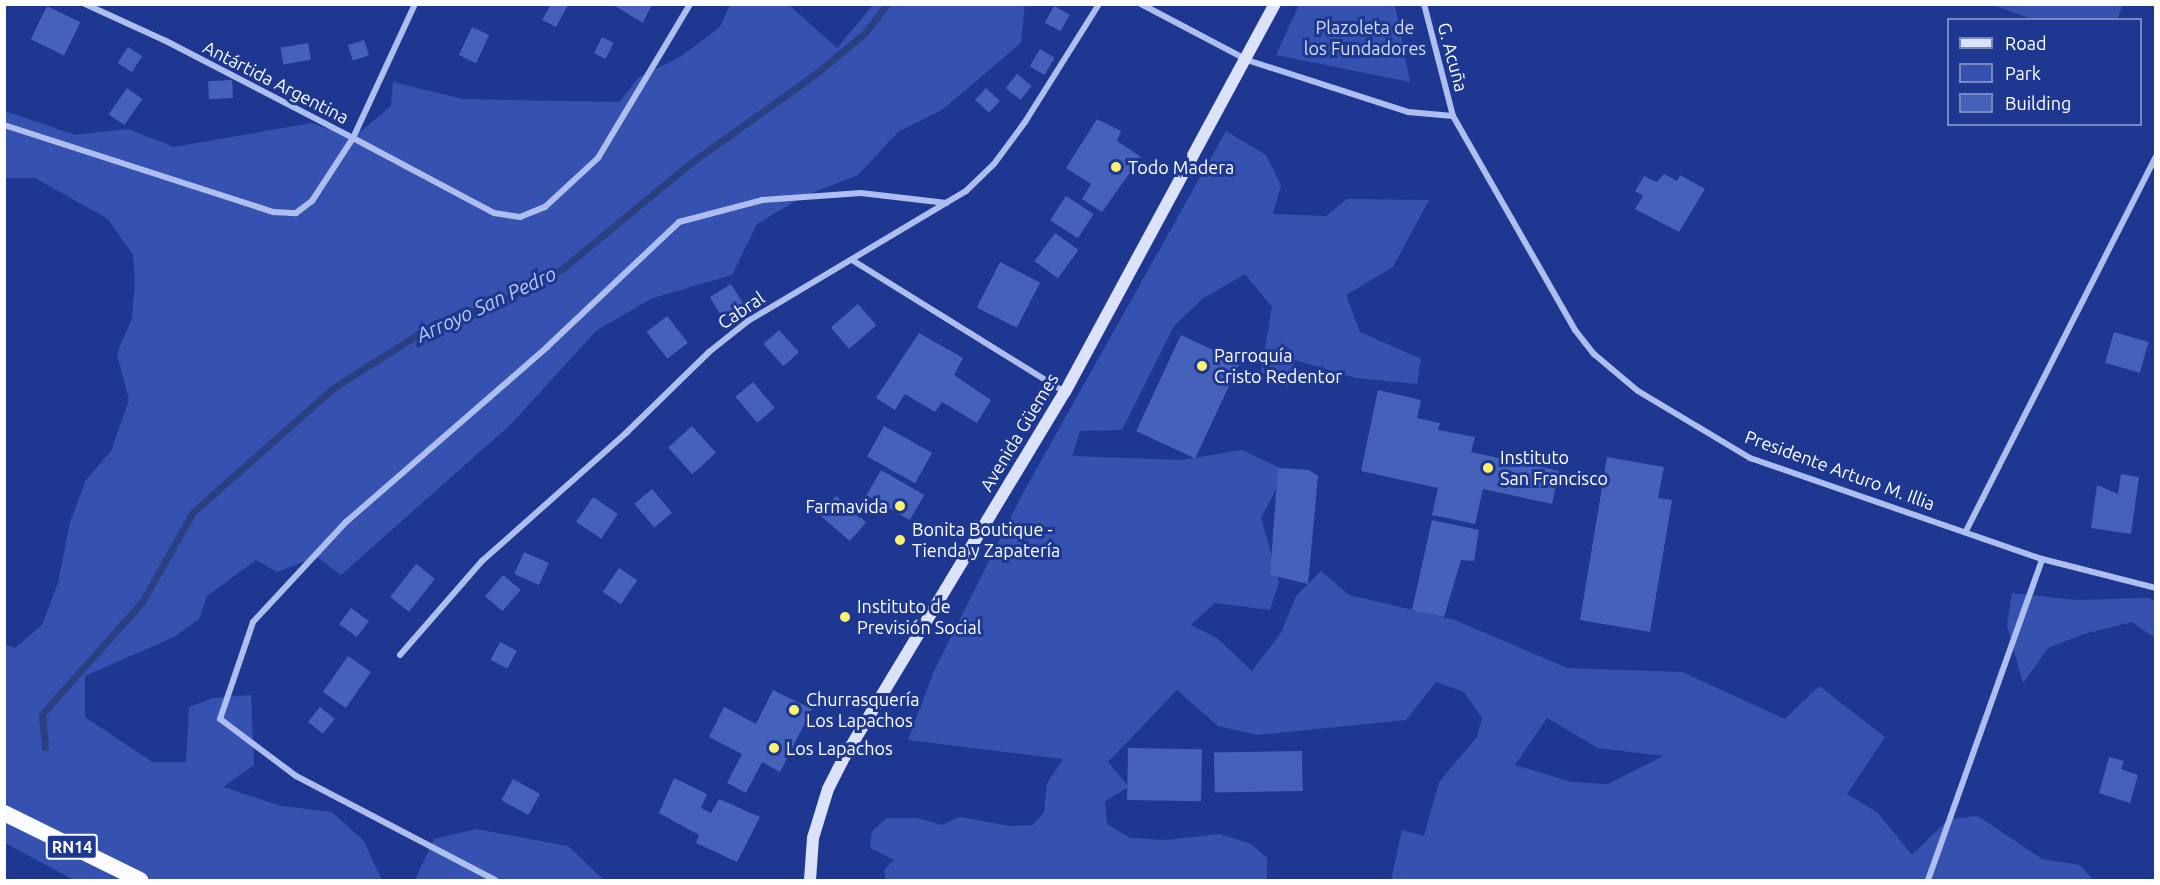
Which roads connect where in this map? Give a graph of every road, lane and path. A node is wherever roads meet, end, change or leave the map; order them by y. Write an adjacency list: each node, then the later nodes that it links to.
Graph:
1 (85, 4): 11 (street, Antártida Argentina)
2 (415, 4): 11 (street, Antártida Argentina)
3 (690, 4): 11 (street)
4 (1099, 4): 13 (street, Cabral)
5 (1141, 4): 8 (street)
6 (1275, 4): 8 (main road, Avenida Güemes)
7 (1424, 4): 9 (street, G. Acuña)
8 (1248, 60): 9 (street); 15 (main road, Avenida Güemes)
9 (1453, 116): 16 (street, Presidente Arturo M. Illia)
10 (4, 125): 11 (street)
11 (353, 138)
12 (2156, 156): 16 (street)
13 (946, 203): 14 (street, Cabral); 22 (street)
14 (852, 260): 15 (street); 19 (street, Cabral)
15 (1065, 392): 23 (main road, Avenida Güemes)
16 (1966, 531): 17 (street, Presidente Arturo M. Illia)
17 (2042, 559): 18 (street, Presidente Arturo M. Illia); 24 (street)
18 (2156, 588)
19 (400, 655)
20 (4, 813): 21 (highway, RN14)
21 (140, 880)
22 (495, 880)
23 (810, 880)
24 (1928, 880)

